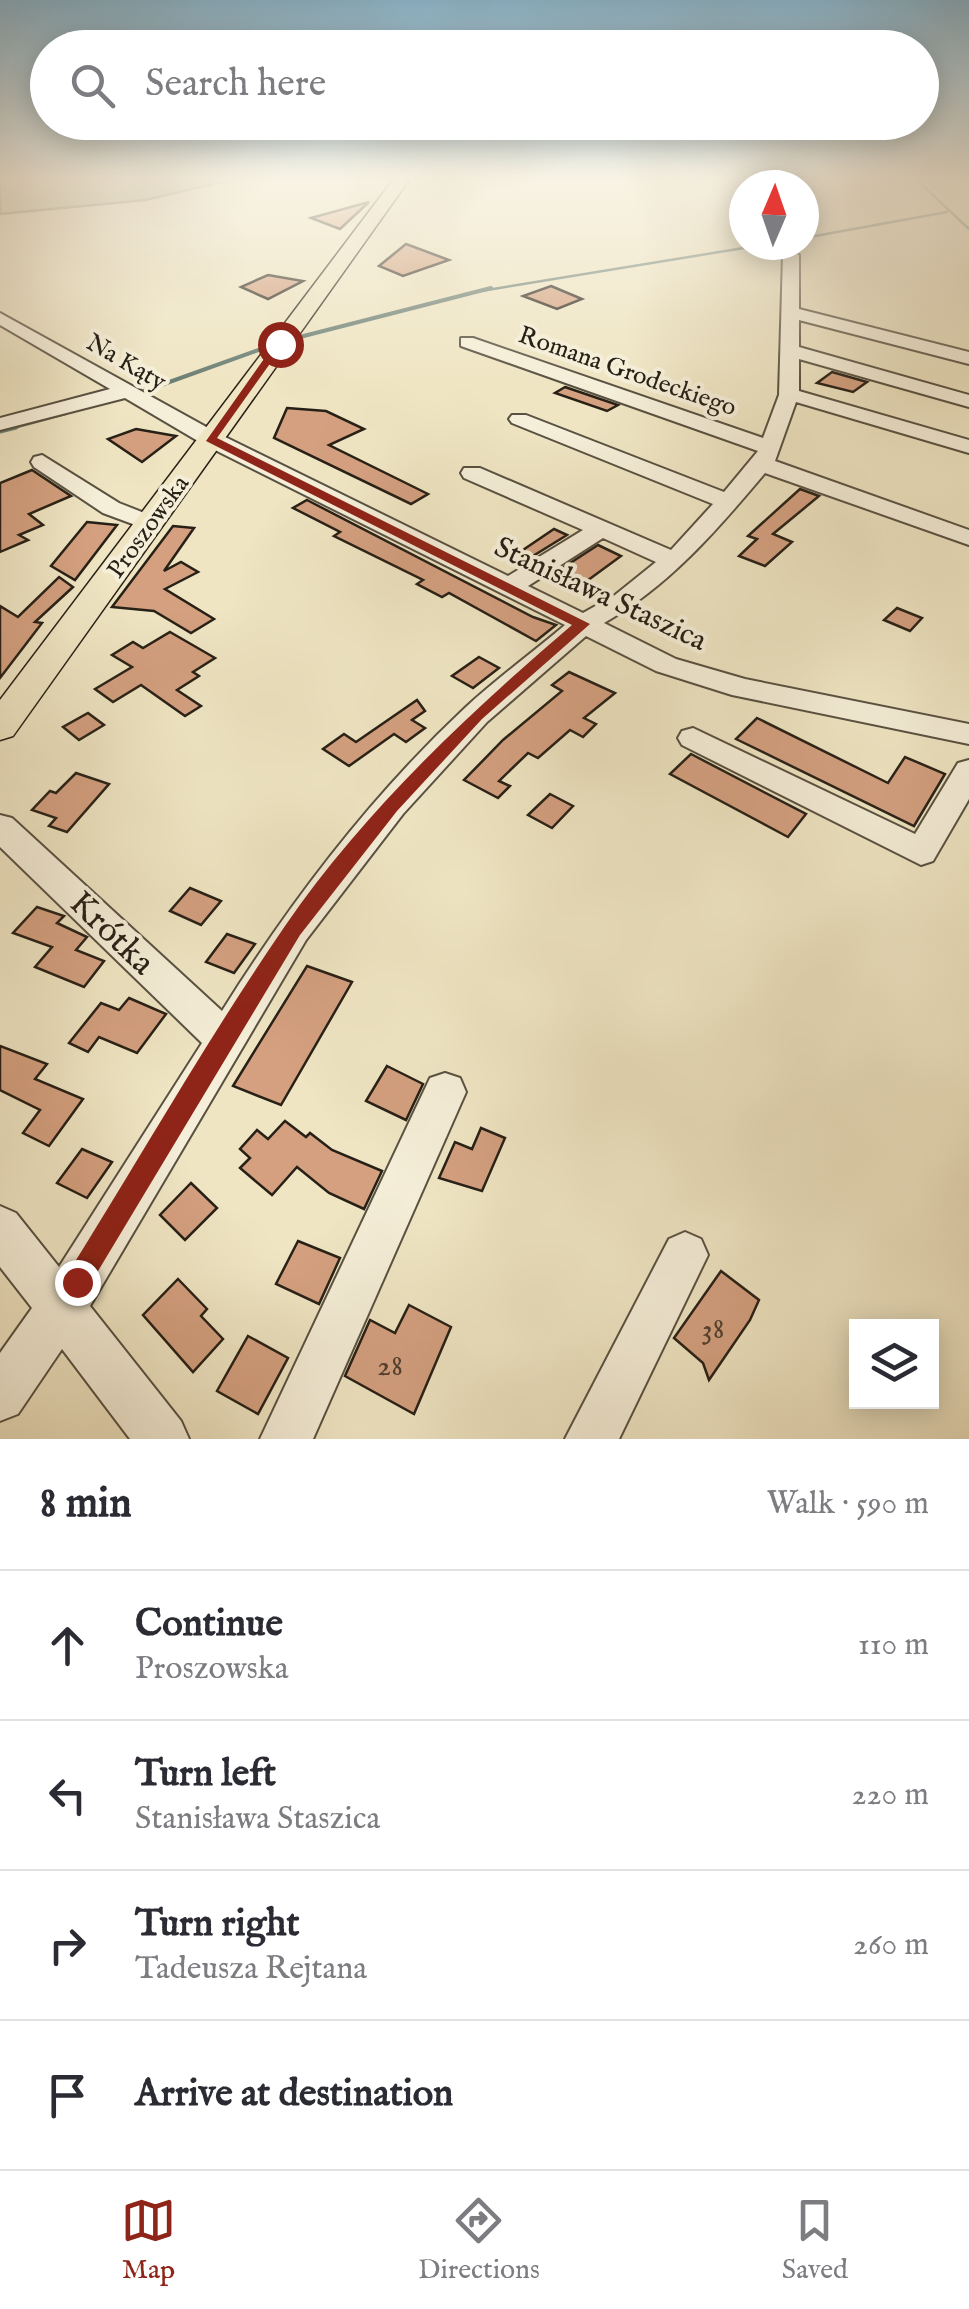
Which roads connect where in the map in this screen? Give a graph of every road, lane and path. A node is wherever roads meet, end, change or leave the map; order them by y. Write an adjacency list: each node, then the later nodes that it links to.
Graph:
1 (351, 247): 13 (main road, Proszowska)
2 (791, 260): 3 (street)
3 (789, 312): 6 (street); 7 (street)
4 (0, 318): 8 (street, Na Kąty)
5 (466, 342): 15 (street, Romana Grodeckiego)
6 (789, 350): 9 (street); 10 (street)
7 (969, 358)
8 (127, 394): 12 (street); 13 (street, Na Kąty)
9 (790, 395): 14 (street); 15 (street)
10 (969, 401)
11 (519, 419): 18 (street)
12 (0, 424)
13 (220, 443): 19 (main road, Proszowska); 23 (street, Stanisława Staszica)
14 (969, 447)
15 (766, 456): 18 (street); 21 (street, Romana Grodeckiego)
16 (42, 462): 19 (street)
17 (472, 473): 20 (street)
18 (730, 502): 22 (street)
19 (150, 522): 25 (main road, Proszowska)
20 (601, 529): 22 (street); 23 (street)
21 (969, 538)
22 (673, 560): 24 (street)
23 (508, 587): 24 (street, Stanisława Staszica)
24 (582, 624): 26 (street, Stanisława Staszica); 30 (street)
25 (0, 727)
26 (969, 734)
27 (693, 738): 28 (street)
28 (969, 770)
29 (0, 827): 30 (street, Krótka)
30 (225, 1039): 34 (street)
31 (446, 1092): 37 (street)
32 (0, 1229): 34 (street)
33 (685, 1255): 38 (street)
34 (62, 1307): 35 (street); 36 (street)
35 (0, 1396)
36 (163, 1439)
37 (286, 1439)
38 (591, 1439)

